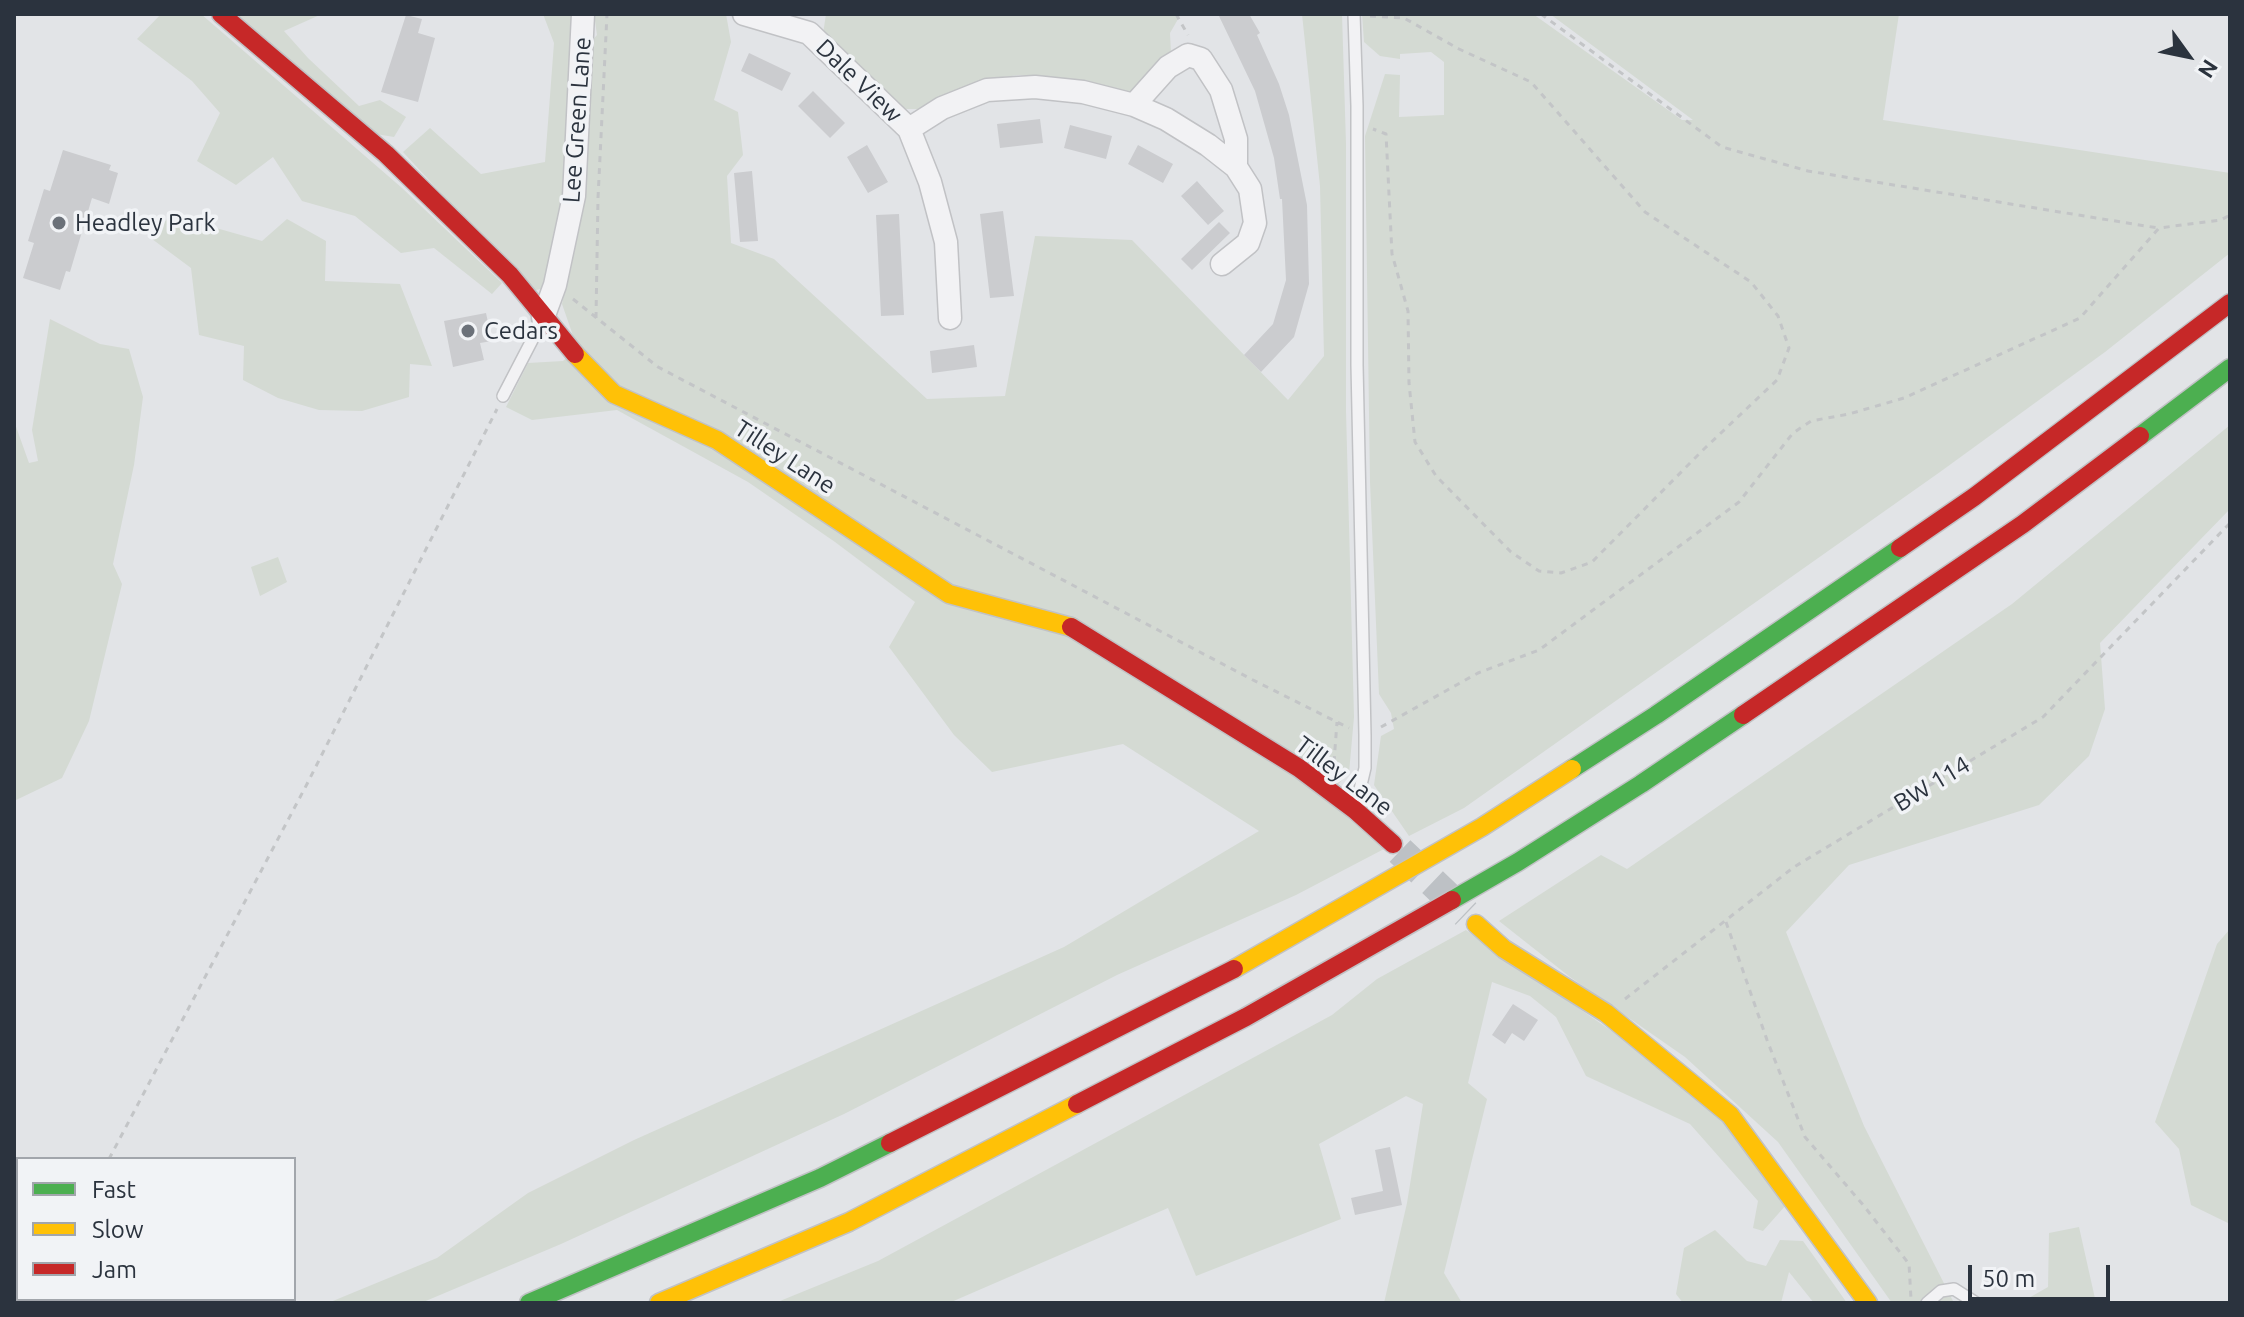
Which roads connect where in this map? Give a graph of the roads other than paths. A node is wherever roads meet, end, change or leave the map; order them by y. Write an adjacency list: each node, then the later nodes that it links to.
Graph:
1 (221, 14): 11 (main road, Tilley Lane)
2 (583, 14): 11 (street, Lee Green Lane)
3 (744, 14): 5 (street, Dale View)
4 (1354, 14): 15 (lane)
5 (813, 24): 7 (street, Dale View)
6 (1134, 105): 7 (street, Dale View); 8 (street, Dale View); 8 (street)
7 (909, 129): 12 (street, Dale View)
8 (1236, 167): 9 (street, Dale View)
9 (1222, 264)
10 (2230, 303): 18 (main road)
11 (543, 318): 14 (lane); 15 (main road, Tilley Lane)
12 (950, 318)
13 (2230, 368): 19 (main road)
14 (503, 396)
15 (1355, 810): 16 (main road, Tilley Lane)
16 (1393, 844)
17 (1476, 924): 20 (main road)
18 (529, 1303)
19 (659, 1303)
20 (1868, 1303)
21 (1927, 1303): 22 (lane)
22 (1976, 1303)

